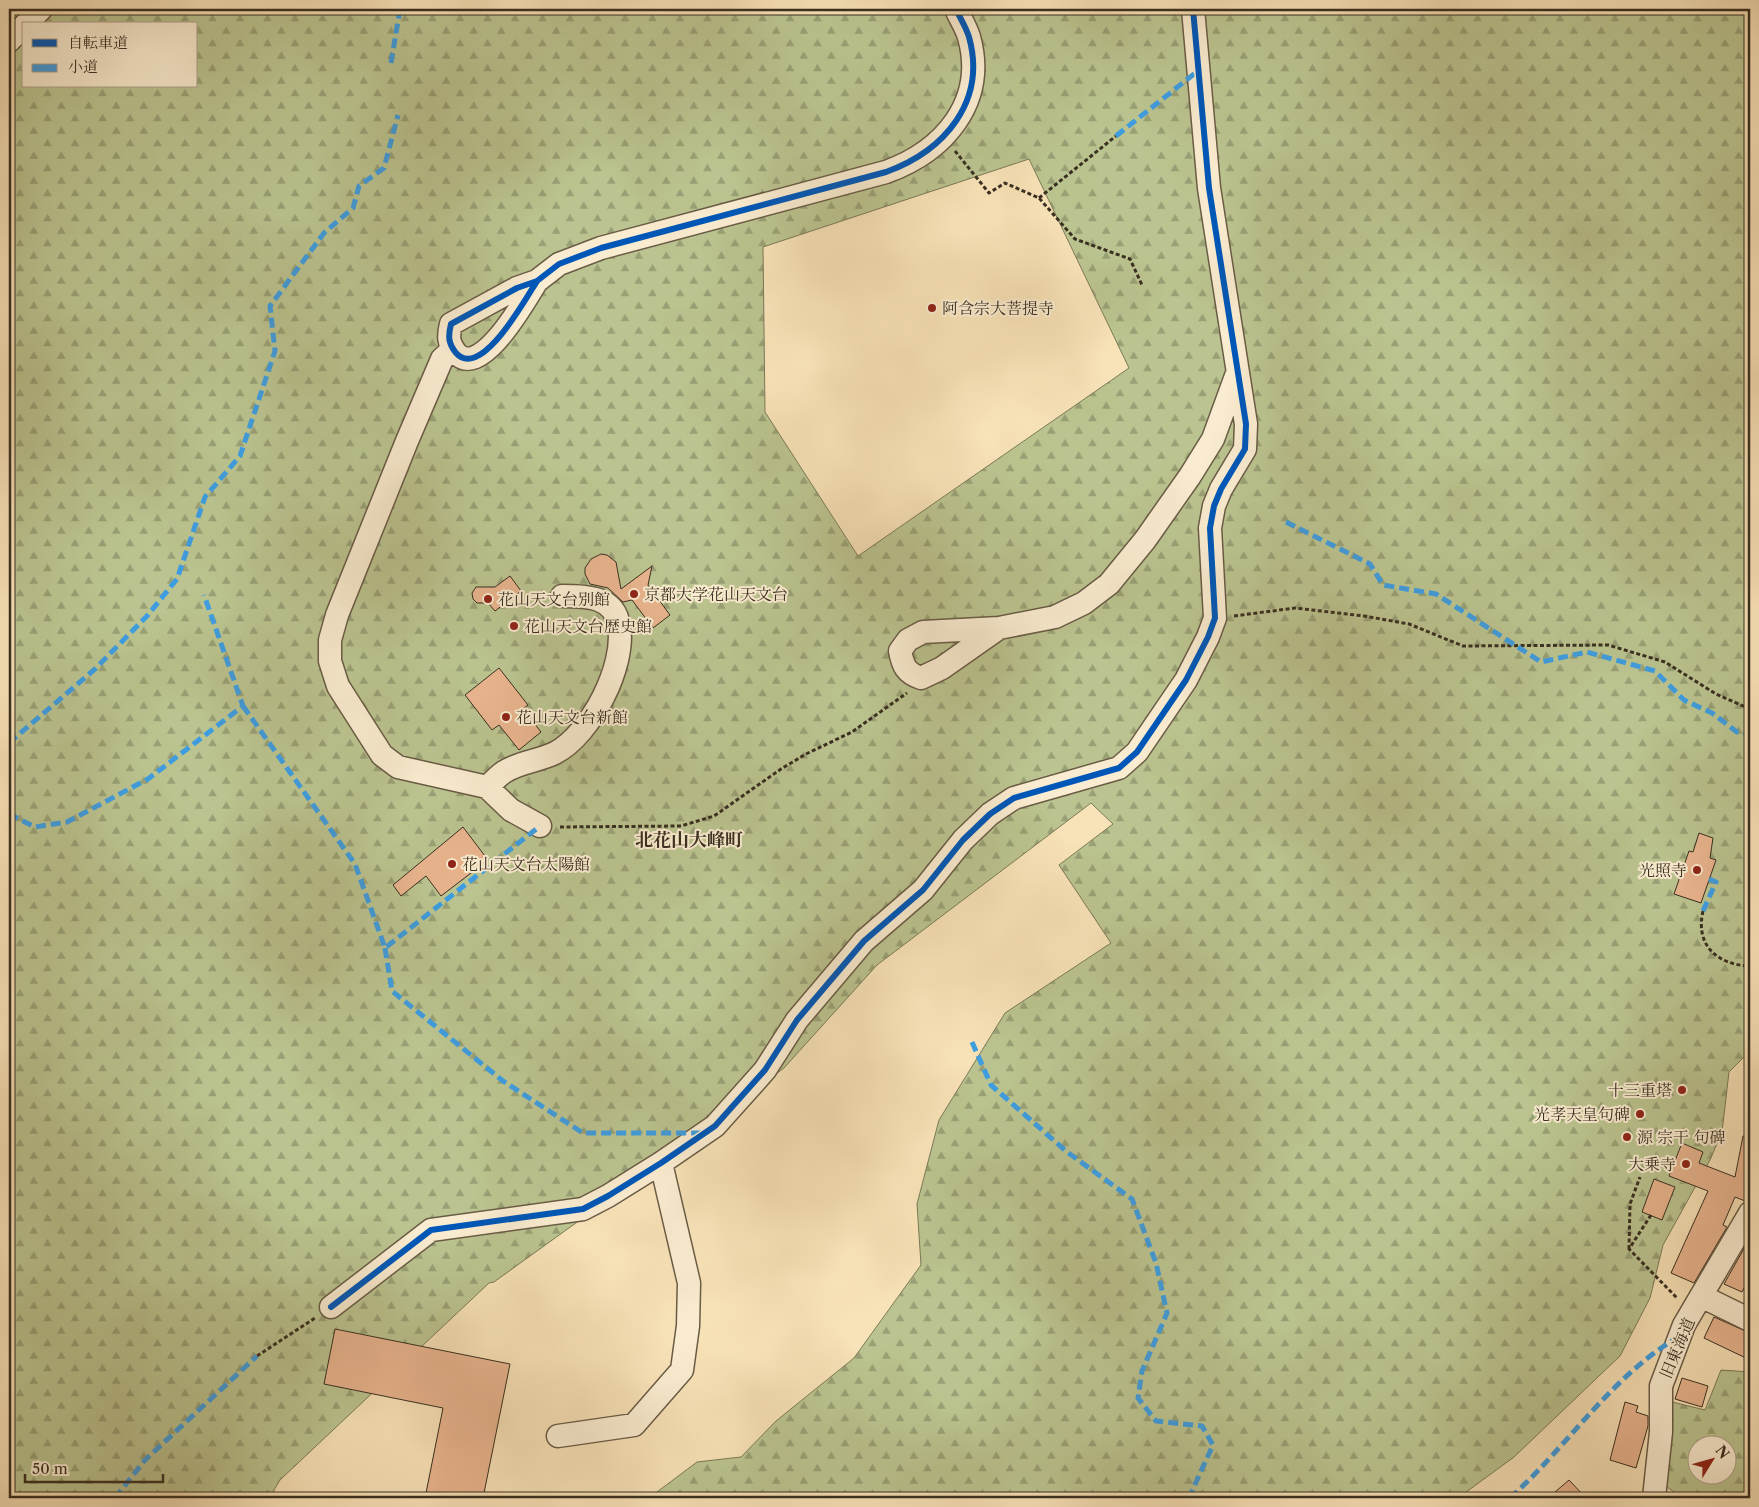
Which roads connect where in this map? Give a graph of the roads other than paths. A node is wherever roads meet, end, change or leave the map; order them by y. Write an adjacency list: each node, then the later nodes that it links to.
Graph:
1 (41, 9): 4 (street)
2 (956, 9): 7 (street)
3 (1193, 9): 9 (street)
4 (28, 22)
5 (22, 28): 6 (street)
6 (9, 41)
7 (537, 281): 8 (street); 8 (street)
8 (453, 349): 14 (street)
9 (1237, 375): 11 (street); 16 (street)
10 (562, 596): 14 (street)
11 (999, 628): 12 (street); 13 (street)
12 (923, 632): 13 (street); 13 (street)
13 (942, 668)
14 (487, 787): 15 (street)
15 (540, 826)
16 (661, 1163): 19 (street); 21 (street)
17 (1750, 1213): 18 (street, 旧東海道)
18 (1698, 1302): 20 (street); 22 (street, 旧東海道)
19 (331, 1307)
20 (1750, 1320)
21 (558, 1436)
22 (1654, 1498)

